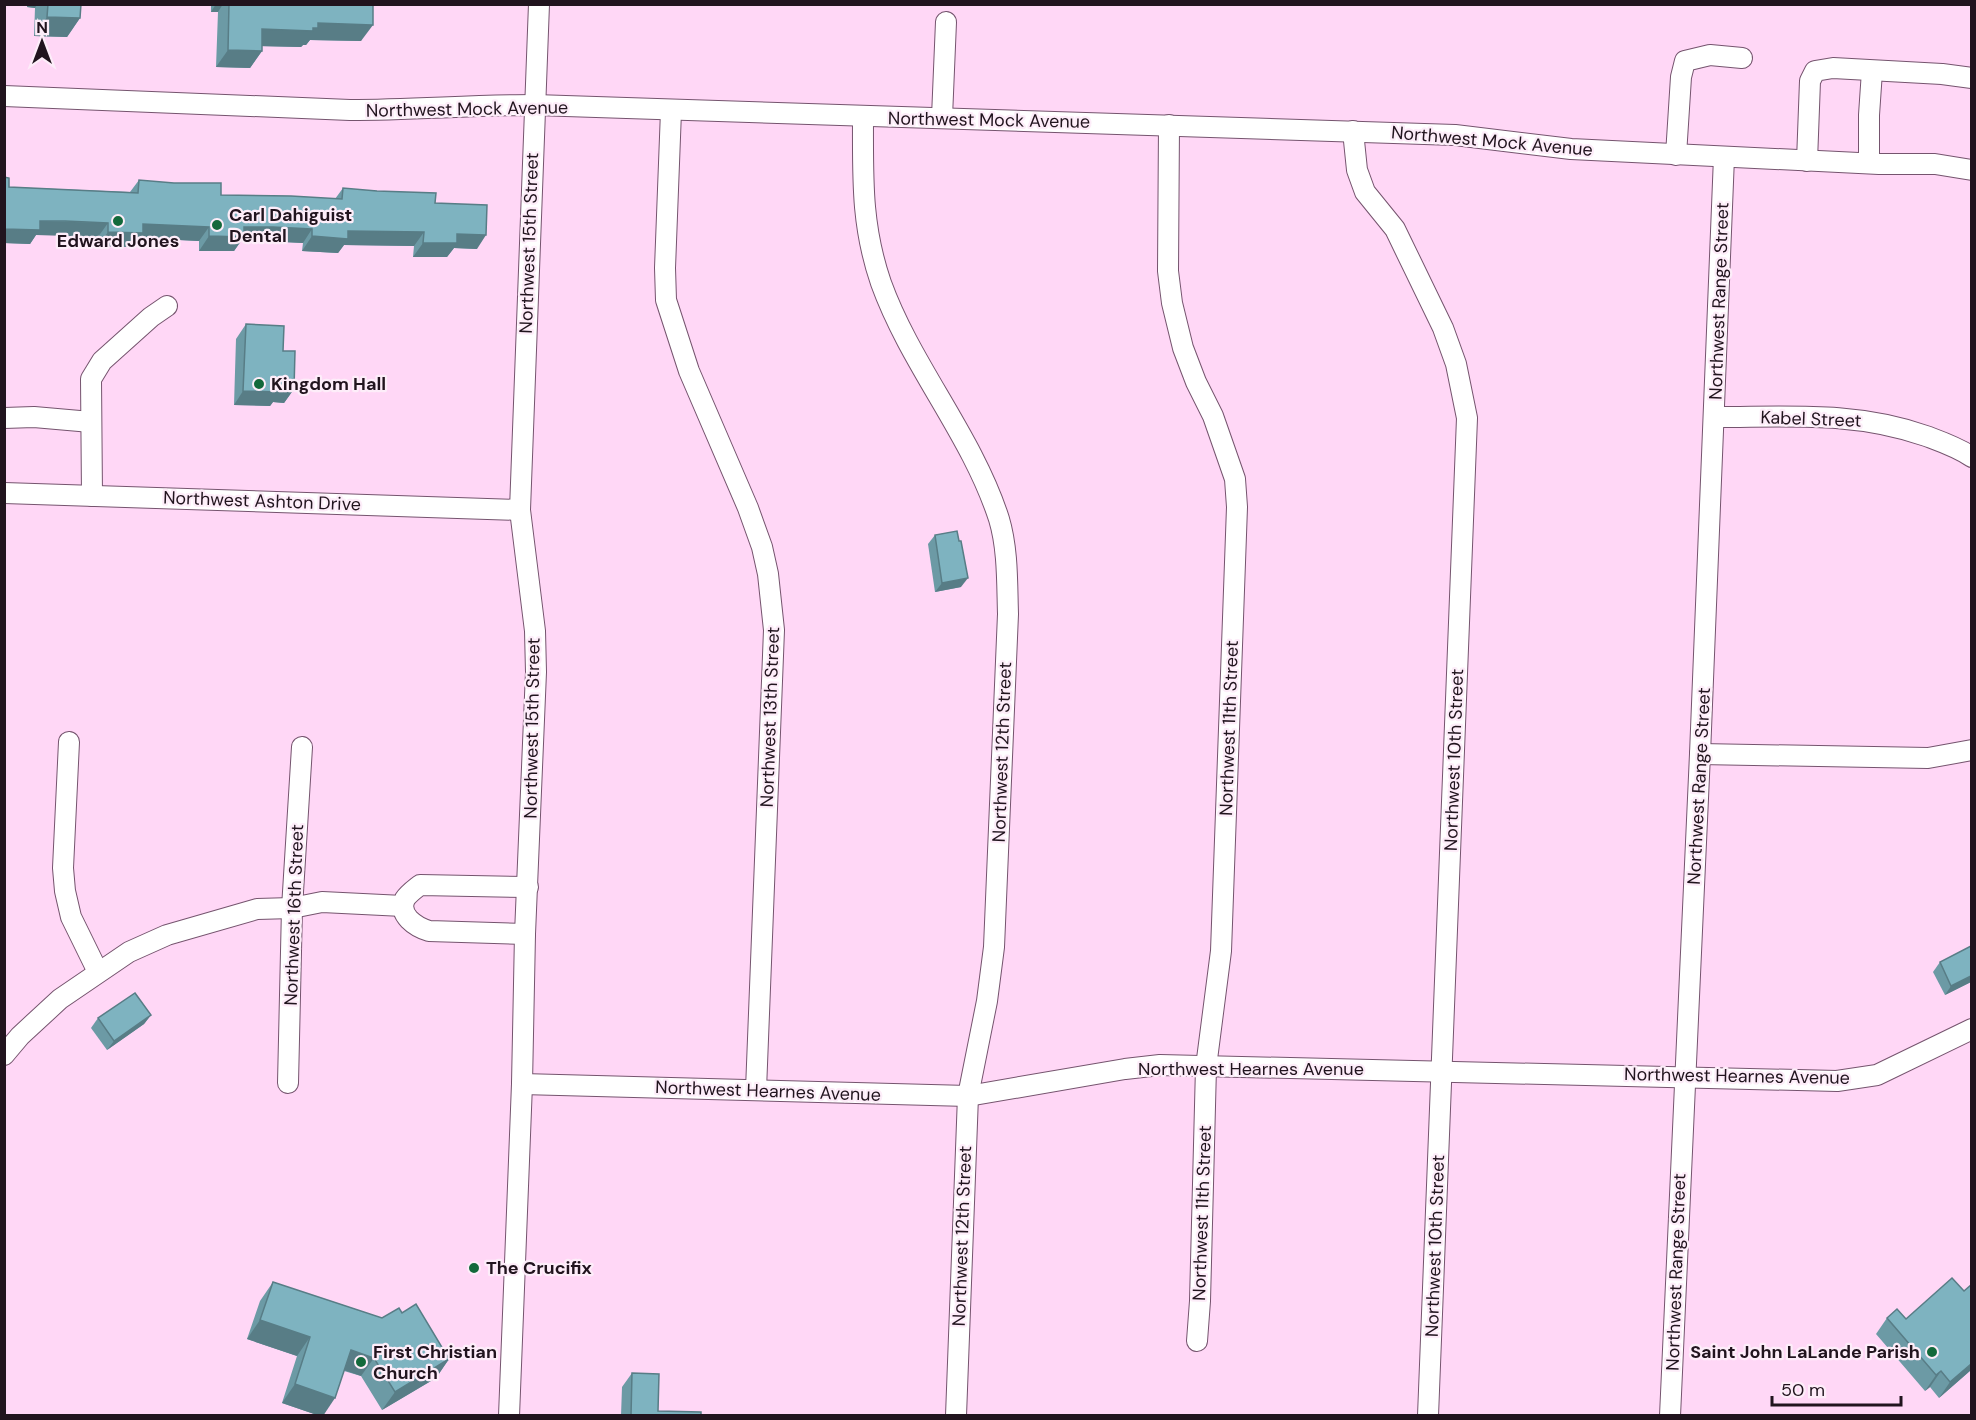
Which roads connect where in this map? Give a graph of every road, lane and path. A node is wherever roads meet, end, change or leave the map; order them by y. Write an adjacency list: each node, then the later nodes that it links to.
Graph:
1 (539, 4): 7 (street, Northwest 15th Street)
2 (946, 22): 10 (street)
3 (1742, 58): 13 (street)
4 (1872, 71): 5 (street); 15 (street); 16 (street)
5 (1971, 78)
6 (4, 96): 7 (street, Northwest Mock Avenue)
7 (535, 105): 8 (street, Northwest Mock Avenue); 25 (street, Northwest 15th Street)
8 (671, 111): 9 (street, Northwest Mock Avenue); 42 (street, Northwest 13th Street)
9 (863, 117): 10 (street, Northwest Mock Avenue); 43 (street, Northwest 12th Street)
10 (942, 117): 11 (street, Northwest Mock Avenue)
11 (1168, 125): 12 (street, Northwest Mock Avenue); 37 (street, Northwest 11th Street)
12 (1353, 131): 13 (street, Northwest Mock Avenue); 38 (street, Northwest 10th Street)
13 (1676, 155): 14 (street, Northwest Mock Avenue)
14 (1724, 157): 15 (street, Northwest Mock Avenue); 19 (street, Northwest Range Street)
15 (1807, 161): 16 (street, Northwest Mock Avenue)
16 (1869, 163): 17 (street, Northwest Mock Avenue)
17 (1971, 170)
18 (167, 306): 21 (street)
19 (1715, 417): 22 (street, Kabel Street); 29 (street, Northwest Range Street)
20 (4, 418): 21 (street)
21 (91, 422): 24 (street)
22 (1971, 457)
23 (4, 493): 24 (street, Northwest Ashton Drive)
24 (92, 496): 25 (street, Northwest Ashton Drive)
25 (520, 510): 30 (street, Northwest 15th Street)
26 (69, 742): 34 (street)
27 (302, 747): 32 (street, Northwest 16th Street)
28 (1971, 750): 29 (street)
29 (1700, 754): 39 (street, Northwest Range Street)
30 (528, 887): 31 (street); 33 (street, Northwest 15th Street)
31 (403, 906): 32 (street); 33 (street)
32 (292, 908): 34 (street); 40 (street, Northwest 16th Street)
33 (525, 934): 41 (street, Northwest 15th Street)
34 (98, 972): 36 (street)
35 (1971, 1029): 39 (street, Northwest Hearnes Avenue)
36 (4, 1055)
37 (1206, 1067): 38 (street, Northwest Hearnes Avenue); 43 (street, Northwest Hearnes Avenue); 44 (street, Northwest 11th Street)
38 (1442, 1070): 39 (street, Northwest Hearnes Avenue); 47 (street, Northwest 10th Street)
39 (1684, 1077): 48 (street, Northwest Range Street)
40 (288, 1083)
41 (522, 1084): 42 (street, Northwest Hearnes Avenue); 45 (street, Northwest 15th Street)
42 (756, 1090): 43 (street, Northwest Hearnes Avenue)
43 (968, 1096): 46 (street, Northwest 12th Street)
44 (1197, 1341)
45 (509, 1416)
46 (956, 1416)
47 (1428, 1416)
48 (1670, 1416)

